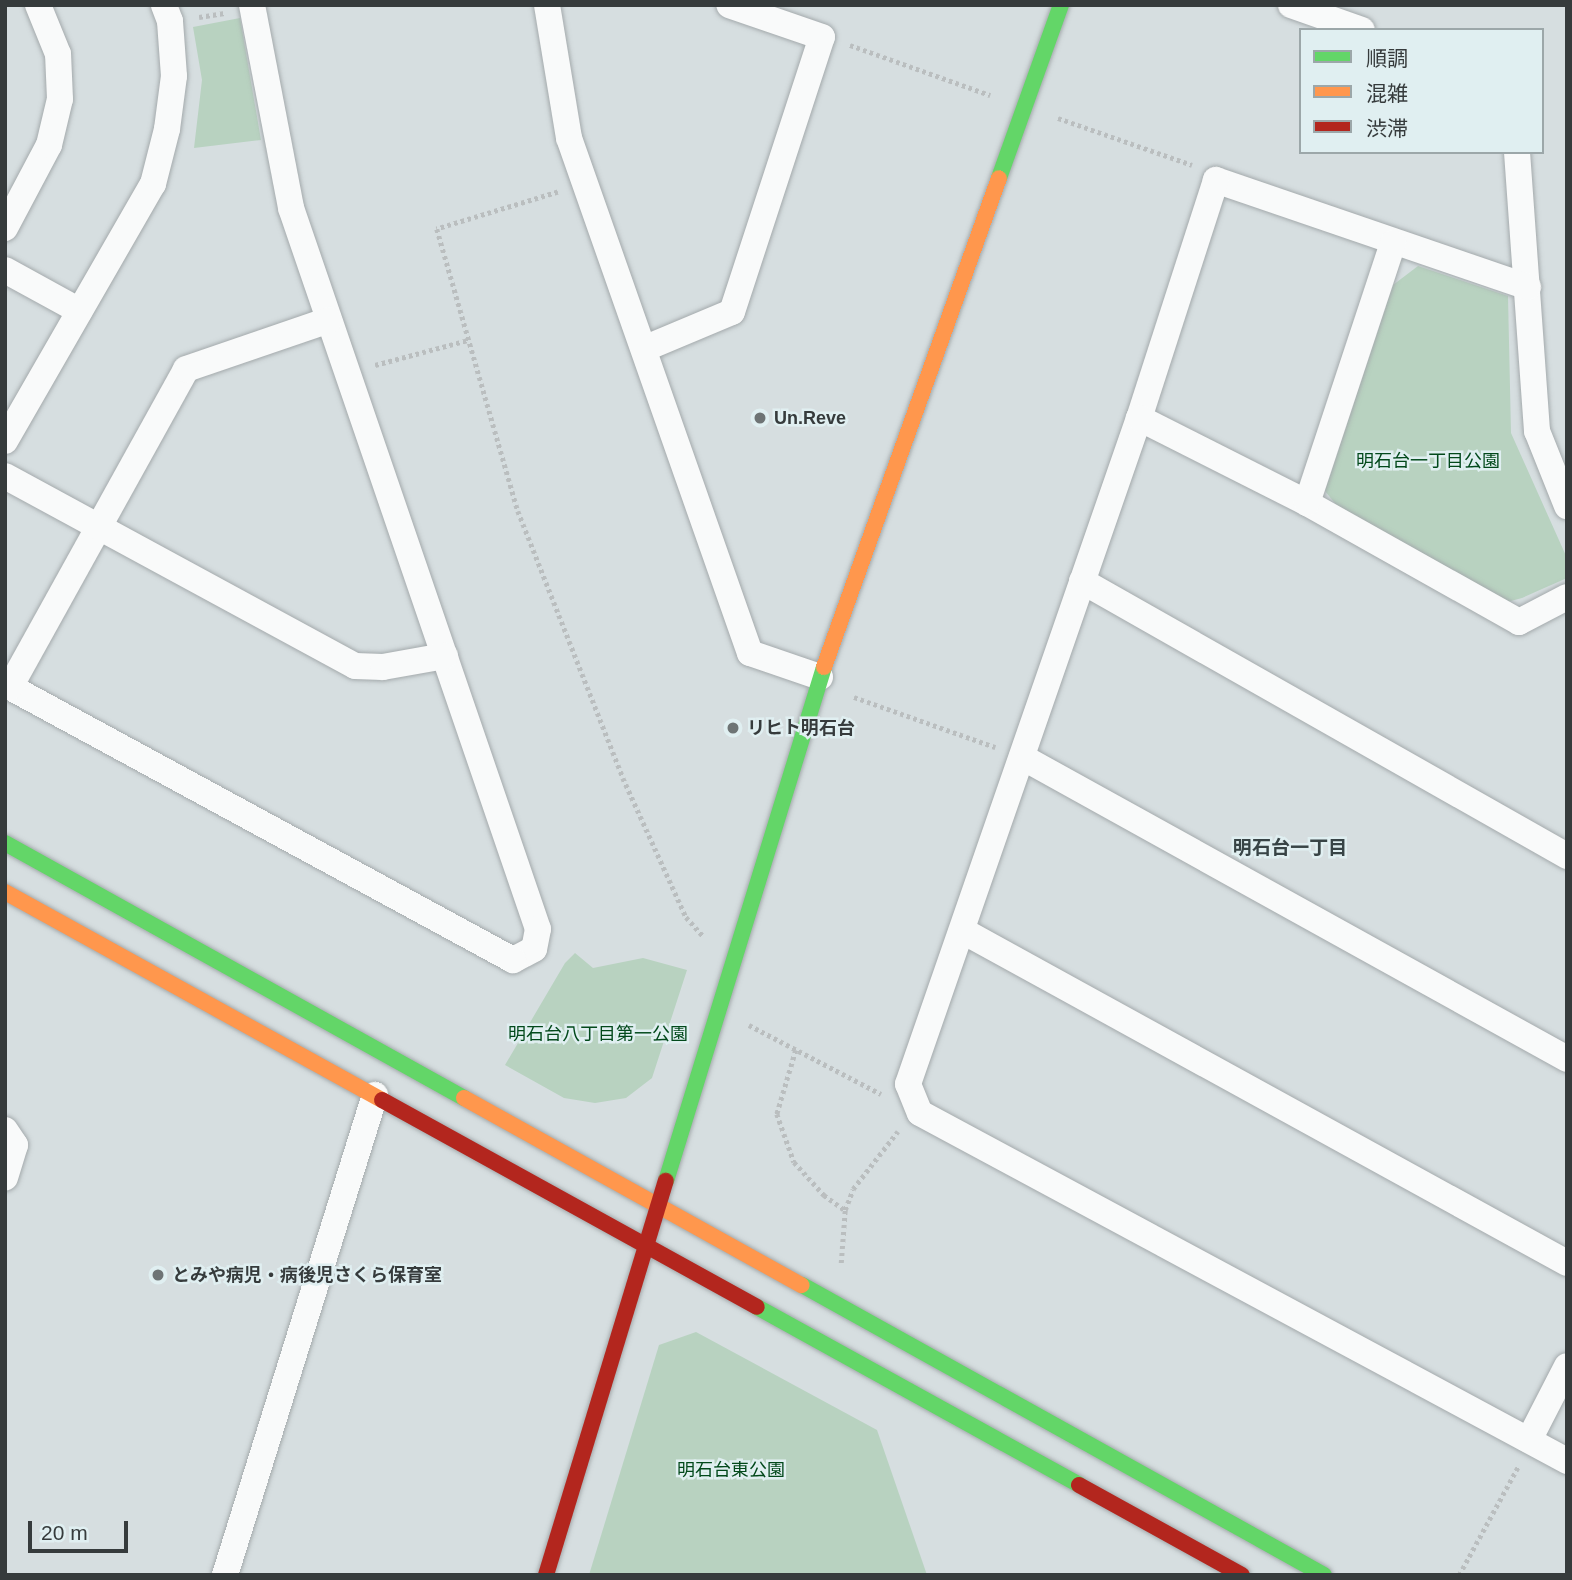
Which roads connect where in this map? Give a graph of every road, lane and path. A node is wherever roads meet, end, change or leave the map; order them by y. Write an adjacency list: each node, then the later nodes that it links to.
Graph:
1 (38, 5): 11 (street)
2 (164, 5): 15 (street)
3 (252, 5): 16 (street)
4 (547, 5): 10 (street)
5 (729, 5): 18 (street)
6 (1061, 5): 29 (street)
7 (1291, 5): 8 (street)
8 (1356, 28)
9 (1517, 154): 14 (street)
10 (585, 184): 17 (path); 18 (street)
11 (5, 228)
12 (1393, 243): 14 (street); 20 (street); 23 (street)
13 (5, 270): 15 (street)
14 (1528, 287): 24 (street)
15 (80, 311): 21 (street)
16 (329, 320): 19 (street); 25 (street)
17 (468, 340): 19 (path); 36 (path)
18 (646, 348): 29 (street)
19 (347, 373): 28 (street)
20 (1139, 418): 23 (street); 26 (street)
21 (5, 441)
22 (5, 477): 25 (street)
23 (1307, 503): 27 (street)
24 (1567, 506)
25 (98, 528): 28 (street); 28 (street)
26 (1082, 581): 31 (street); 33 (street)
27 (1567, 597)
28 (444, 656)
29 (820, 677): 44 (street)
30 (854, 697): 31 (path)
31 (1022, 757): 35 (street); 39 (street)
32 (5, 843): 44 (street)
33 (1567, 856)
34 (5, 892): 40 (street)
35 (963, 931): 41 (street); 48 (street)
36 (704, 937)
37 (744, 1022): 38 (path)
38 (796, 1049): 41 (path); 45 (path)
39 (1567, 1059)
40 (375, 1095): 46 (street); 52 (street)
41 (916, 1107): 45 (path); 50 (street)
42 (5, 1130): 43 (street)
43 (5, 1177)
44 (659, 1204): 46 (street); 55 (street)
45 (845, 1210): 47 (path)
46 (645, 1245): 53 (street); 54 (street)
47 (841, 1263)
48 (1567, 1263)
49 (1567, 1366): 50 (street)
50 (1529, 1440): 51 (street); 56 (path)
51 (1567, 1461)
52 (225, 1575)
53 (546, 1575)
54 (1242, 1575)
55 (1324, 1575)
56 (1459, 1575)

